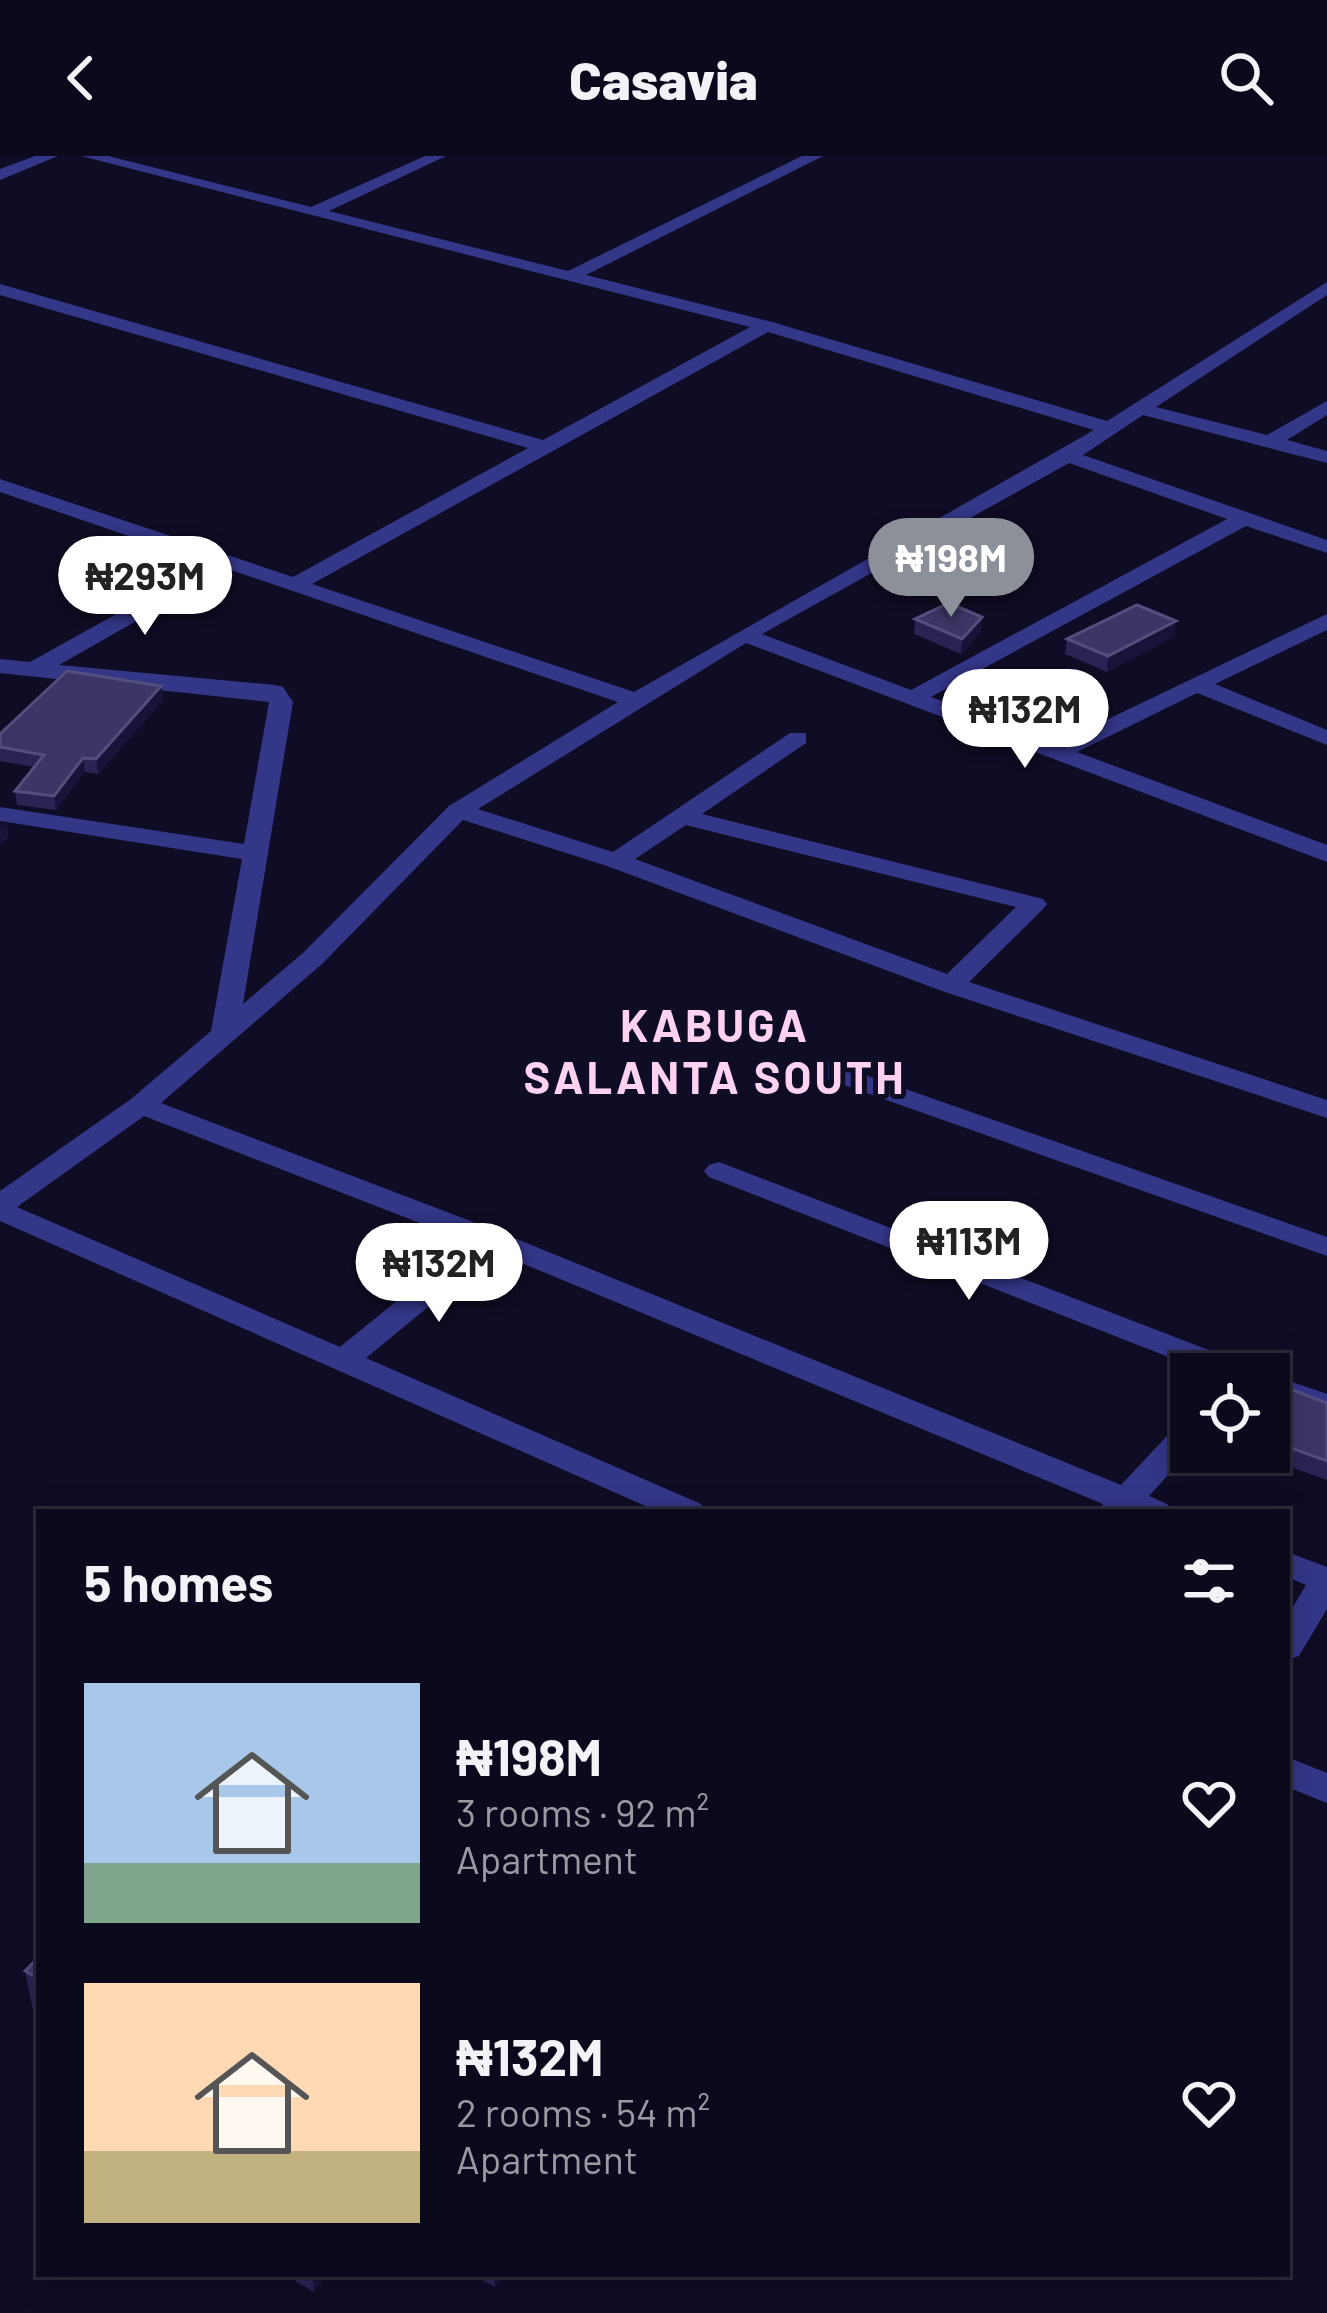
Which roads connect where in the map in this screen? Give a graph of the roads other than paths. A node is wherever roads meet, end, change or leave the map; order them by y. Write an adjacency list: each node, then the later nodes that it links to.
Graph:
1 (50, 156): 5 (street)
2 (89, 156): 6 (street)
3 (438, 156): 6 (street)
4 (815, 156): 7 (street)
5 (0, 175)
6 (315, 211): 7 (street)
7 (571, 276): 10 (street)
8 (1327, 287): 12 (street)
9 (0, 289): 15 (street)
10 (766, 326): 13 (street); 15 (street)
11 (1327, 407): 14 (street)
12 (1143, 409): 13 (street); 14 (street)
13 (1111, 429): 16 (street)
14 (1272, 441): 17 (street)
15 (545, 447): 22 (street)
16 (1067, 456): 19 (street); 24 (street)
17 (1327, 457)
18 (0, 485): 21 (street)
19 (1244, 518): 20 (street); 28 (street)
20 (1327, 547)
21 (225, 562): 22 (street); 26 (street)
22 (294, 585): 29 (street)
23 (1327, 621): 27 (street)
24 (745, 635): 28 (street); 29 (street)
25 (0, 666): 26 (street)
26 (38, 667): 36 (street)
27 (1200, 686): 31 (street); 32 (street)
28 (911, 699): 32 (street)
29 (640, 702): 33 (street)
30 (798, 738): 35 (street)
31 (1327, 738)
32 (1060, 751): 37 (street)
33 (458, 811): 38 (street); 40 (street)
34 (0, 814): 36 (street)
35 (682, 815): 38 (street); 39 (street)
36 (254, 853): 40 (street)
37 (1327, 854)
38 (616, 861): 39 (street)
39 (951, 985): 43 (street)
40 (224, 1034): 42 (street)
41 (820, 1067): 47 (street)
42 (141, 1105): 45 (street); 46 (street)
43 (1327, 1109)
44 (719, 1171): 48 (street)
45 (0, 1207): 49 (street)
46 (491, 1240): 49 (street); 53 (street)
47 (1327, 1247)
48 (1188, 1353)
49 (344, 1359): 54 (street)
50 (1290, 1392): 51 (street)
51 (1327, 1406)
52 (1170, 1452): 53 (street)
53 (1119, 1506)
54 (682, 1509)
55 (1290, 1565): 56 (street)
56 (1327, 1580): 57 (street)
57 (1290, 1642)
58 (1290, 1772): 59 (street)
59 (1327, 1789)

